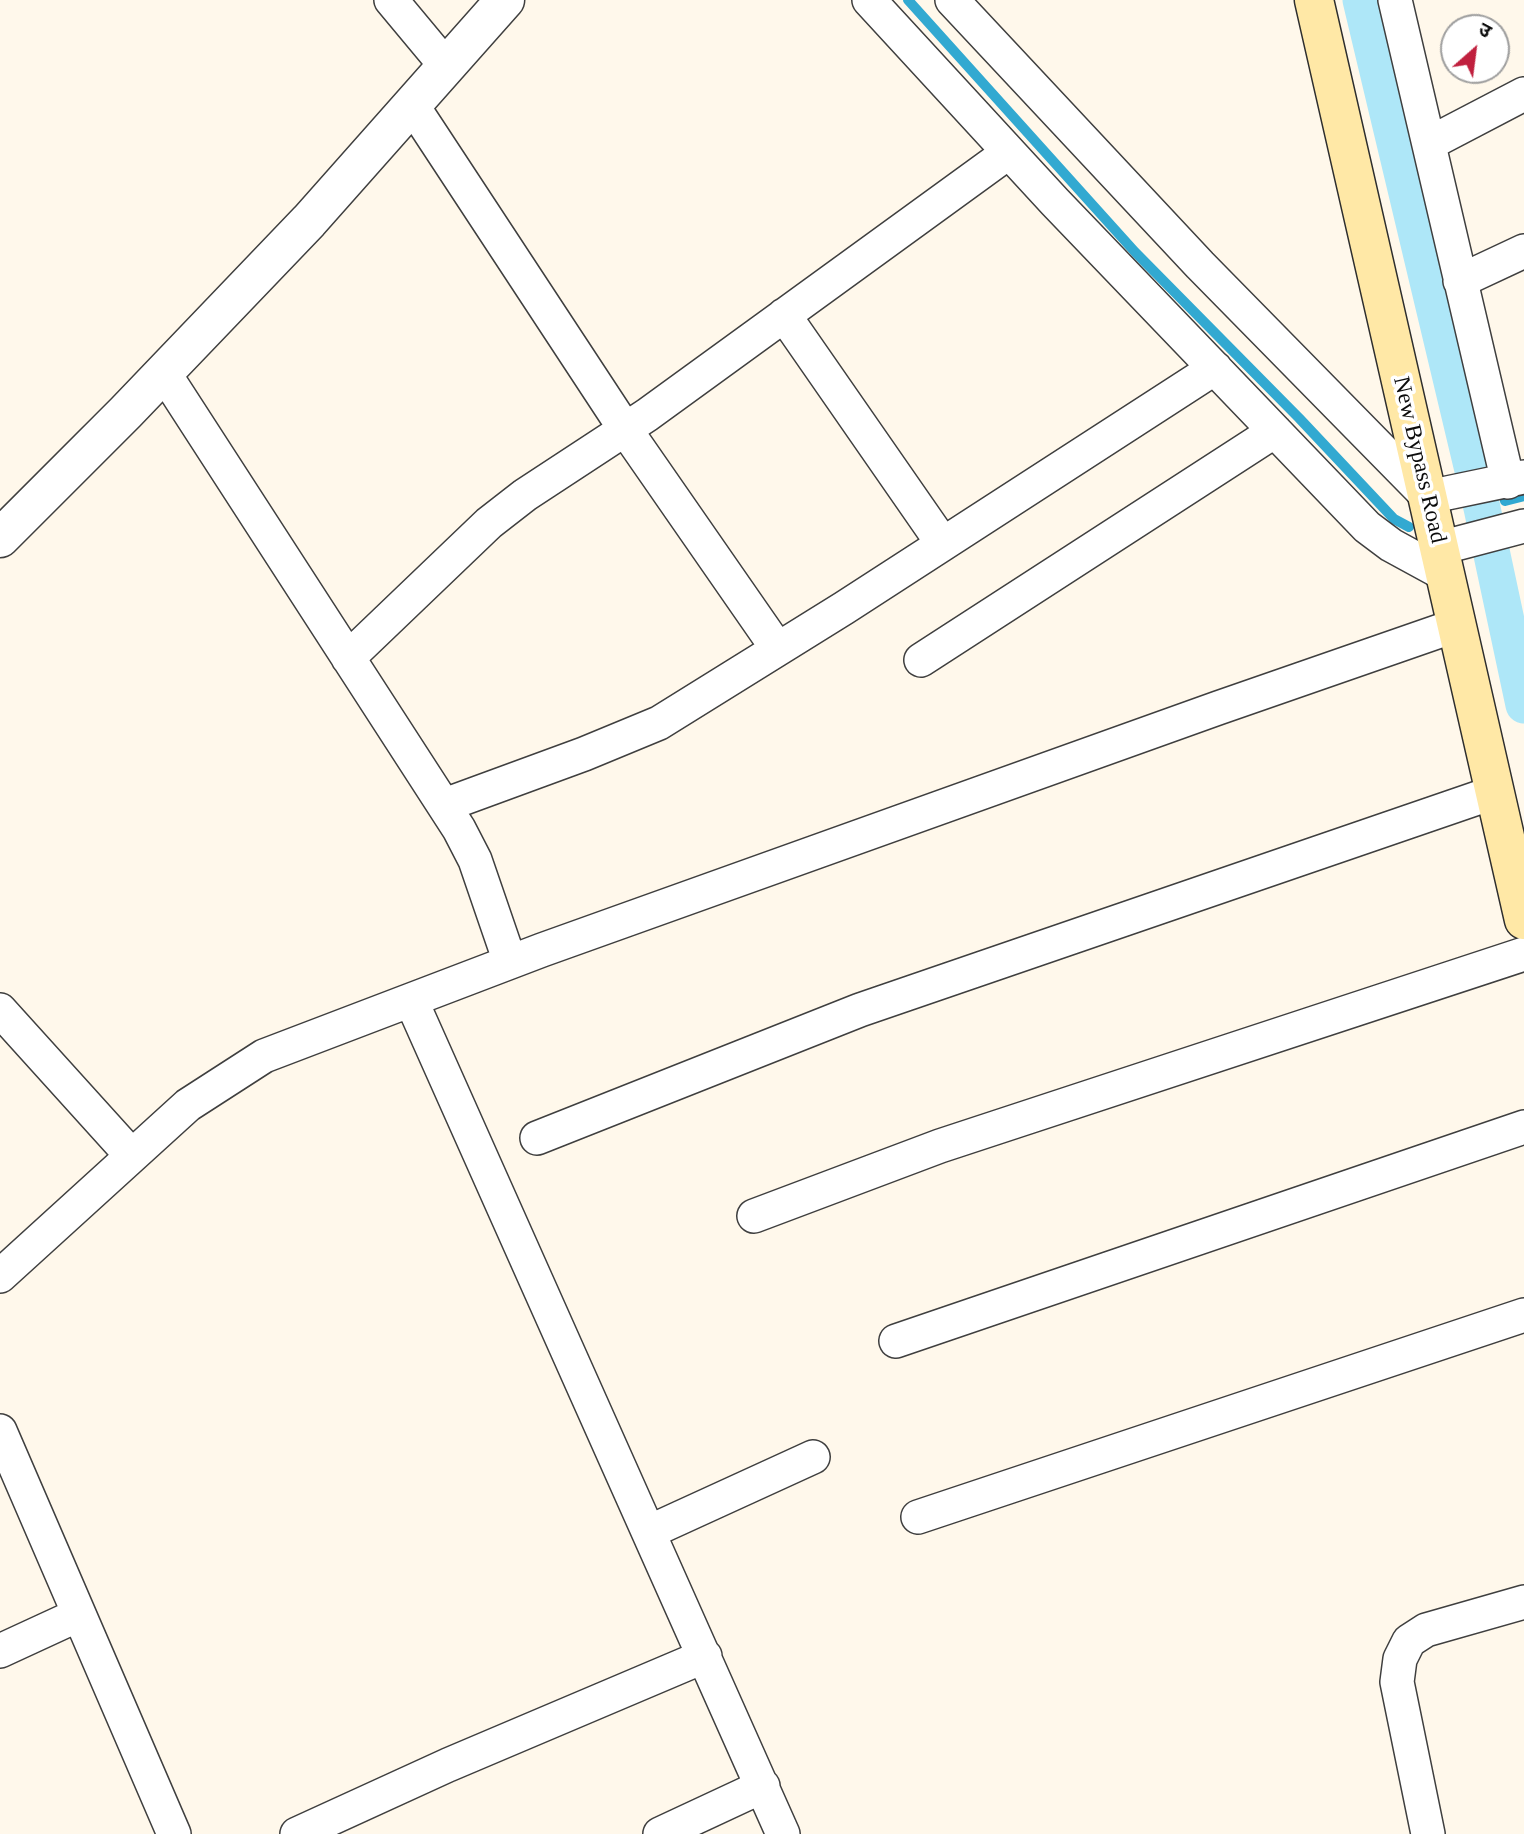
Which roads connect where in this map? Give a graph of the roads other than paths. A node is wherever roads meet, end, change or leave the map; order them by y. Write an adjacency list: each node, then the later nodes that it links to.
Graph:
1 (391, 0): 7 (street)
2 (505, 0): 7 (street)
3 (869, 0): 11 (street)
4 (952, 0): 19 (street)
5 (1314, 0): 19 (main road, New Bypass Road)
6 (1395, 0): 10 (street)
7 (446, 66): 9 (street)
8 (1524, 94): 10 (street)
9 (412, 105): 16 (street); 17 (street)
10 (1430, 143): 13 (street)
11 (1009, 152): 14 (street); 15 (street)
12 (1524, 251): 13 (street)
13 (1460, 281): 19 (street)
14 (784, 316): 17 (street); 22 (street)
15 (1215, 368): 18 (street); 22 (street)
16 (164, 373): 21 (street); 26 (street)
17 (625, 429): 25 (street); 26 (street)
18 (1275, 431): 23 (street); 27 (street)
19 (1483, 486): 23 (main road, New Bypass Road)
20 (1510, 534): 23 (street)
21 (0, 538)
22 (943, 544): 25 (street)
23 (1443, 562): 24 (main road, New Bypass Road)
24 (1457, 625): 28 (main road, New Bypass Road); 32 (street)
25 (777, 648): 29 (street)
26 (348, 658): 29 (street)
27 (920, 660)
28 (1495, 792): 30 (main road, New Bypass Road); 36 (street)
29 (444, 805): 32 (street)
30 (1524, 919)
31 (1524, 954): 38 (street)
32 (510, 962): 33 (street)
33 (411, 999): 37 (street); 46 (street)
34 (0, 1010): 37 (street)
35 (1524, 1127): 41 (street)
36 (537, 1139)
37 (132, 1156): 39 (street)
38 (754, 1216)
39 (0, 1276)
40 (1524, 1315): 45 (street)
41 (896, 1341)
42 (0, 1431): 44 (street)
43 (813, 1457): 46 (street)
44 (9, 1478): 48 (street)
45 (918, 1517)
46 (649, 1532): 50 (street)
47 (1524, 1602): 56 (street)
48 (78, 1615): 49 (street); 52 (street)
49 (0, 1651)
50 (705, 1656): 51 (street); 53 (street)
51 (763, 1786): 54 (street); 55 (street)
52 (174, 1834)
53 (297, 1834)
54 (660, 1834)
55 (783, 1834)
56 (1428, 1834)

